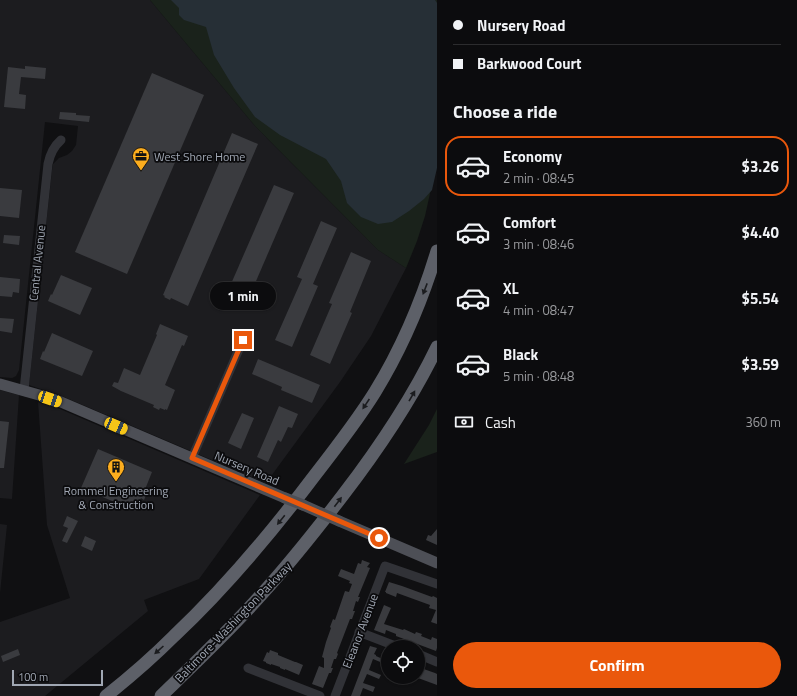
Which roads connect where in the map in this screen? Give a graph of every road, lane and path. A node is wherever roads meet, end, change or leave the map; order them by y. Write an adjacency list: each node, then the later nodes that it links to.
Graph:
1 (61, 140): 6 (street, Central Avenue)
2 (437, 252): 15 (highway, one-way to 15)
3 (243, 340): 7 (street)
4 (437, 347): 16 (highway, Baltimore-Washington Parkway, one-way to 4)
5 (0, 384): 6 (main road, Nursery Road)
6 (24, 390): 7 (main road, Nursery Road)
7 (192, 458): 8 (main road, Nursery Road, bridge)
8 (437, 563)
9 (437, 584): 10 (street, Eleanor Avenue)
10 (359, 632): 11 (street); 18 (street, Eleanor Avenue)
11 (381, 640)
12 (425, 657): 13 (street)
13 (437, 662)
14 (248, 668): 17 (street)
15 (106, 696)
16 (160, 696)
17 (320, 696)
18 (334, 696)

